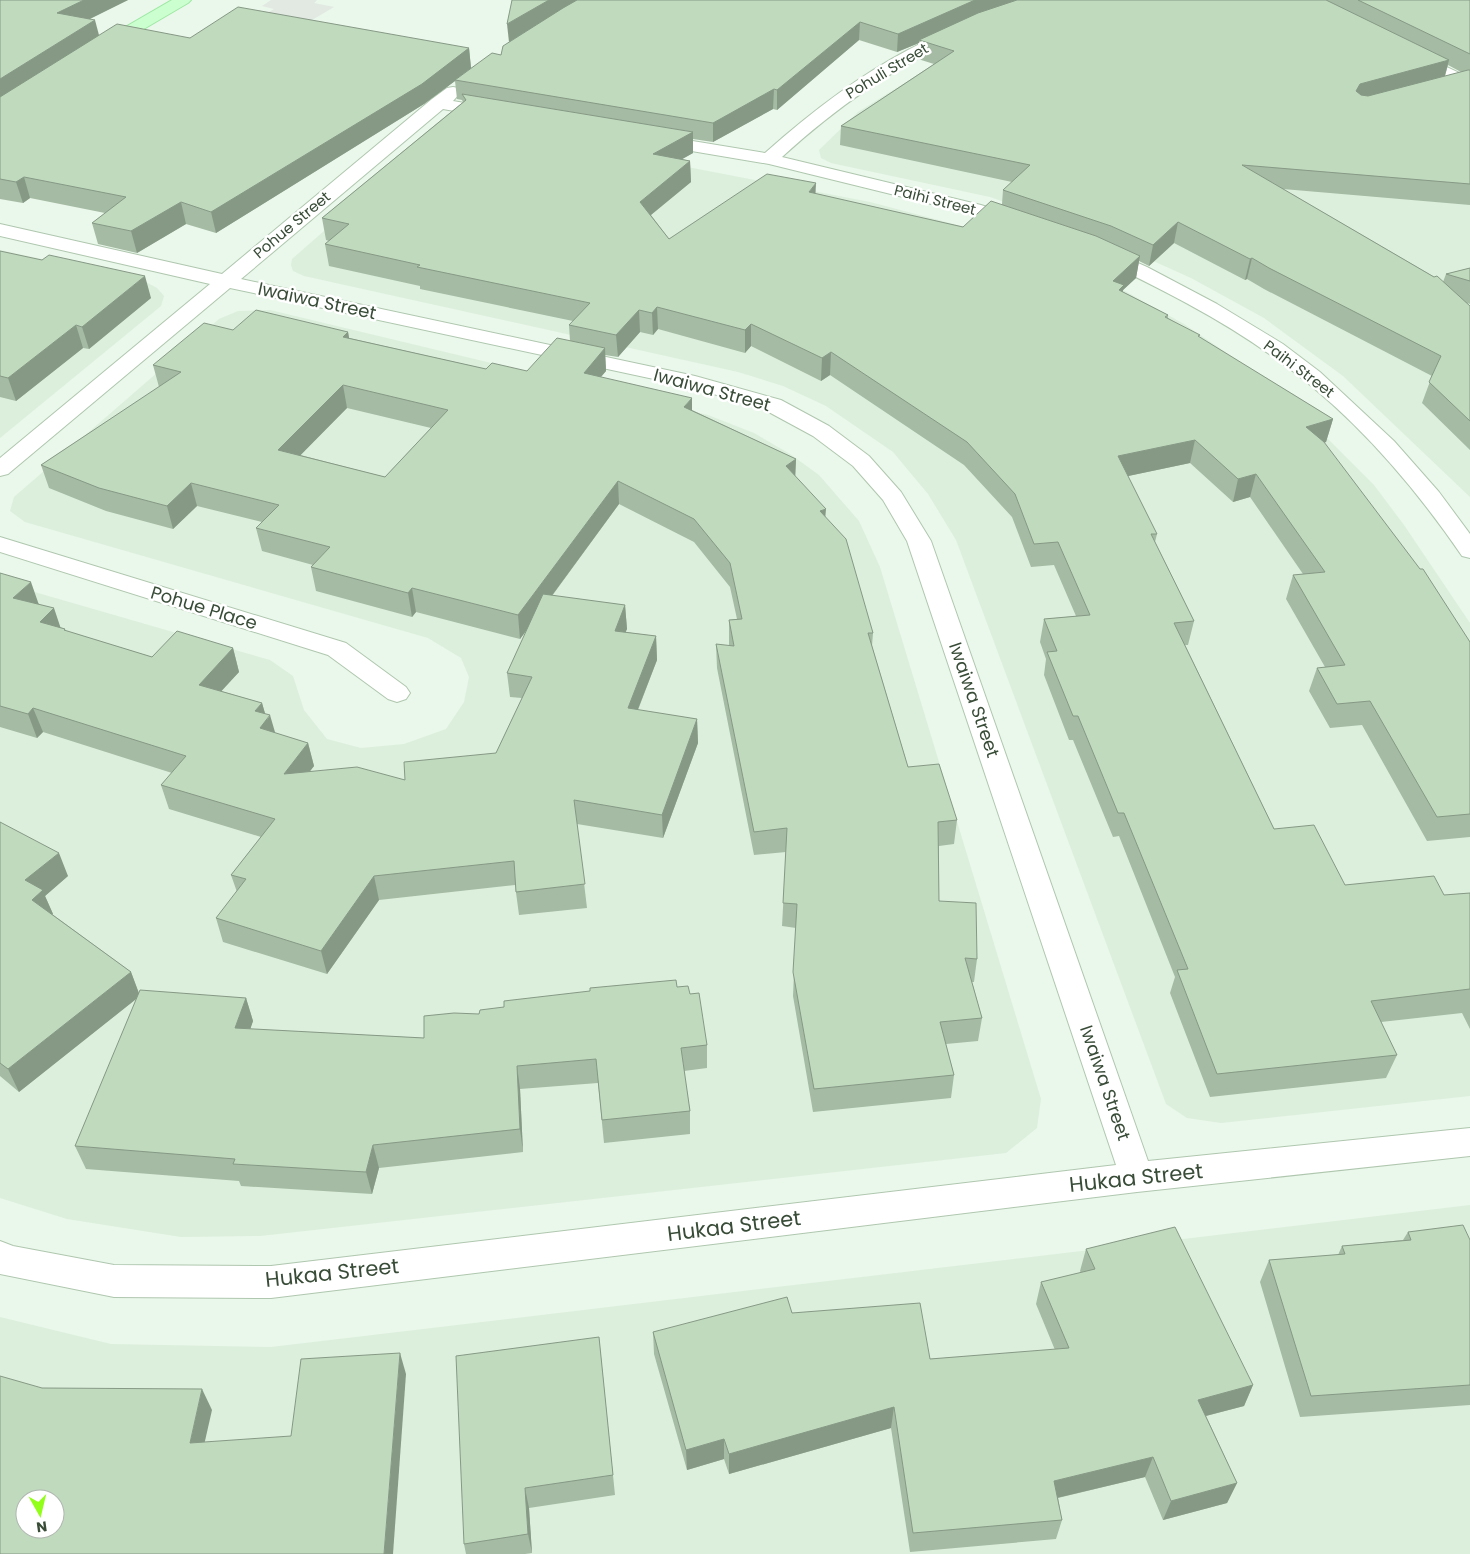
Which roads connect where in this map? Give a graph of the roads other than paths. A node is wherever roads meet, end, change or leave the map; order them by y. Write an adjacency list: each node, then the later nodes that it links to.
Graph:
1 (184, 0): 4 (street)
2 (963, 30): 11 (street, Pohuli Street)
3 (1395, 47): 6 (street)
4 (89, 55)
5 (467, 81): 8 (street, Pohue Street)
6 (1467, 82): 7 (street)
7 (1444, 86)
8 (438, 103): 9 (street); 15 (street, Pohue Street)
9 (513, 116)
10 (641, 138): 11 (street, Paihi Street)
11 (769, 159): 13 (street, Paihi Street)
12 (0, 230): 15 (street, Iwaiwa Street)
13 (1037, 230)
14 (1091, 249): 17 (street, Paihi Street)
15 (225, 281): 16 (street, Pohue Street); 21 (street, Iwaiwa Street)
16 (0, 469)
17 (1467, 541)
18 (0, 544): 19 (street, Pohue Place)
19 (397, 693)
20 (1470, 1142): 21 (street, Hukaa Street)
21 (1137, 1177): 22 (street, Hukaa Street)
22 (0, 1257)

